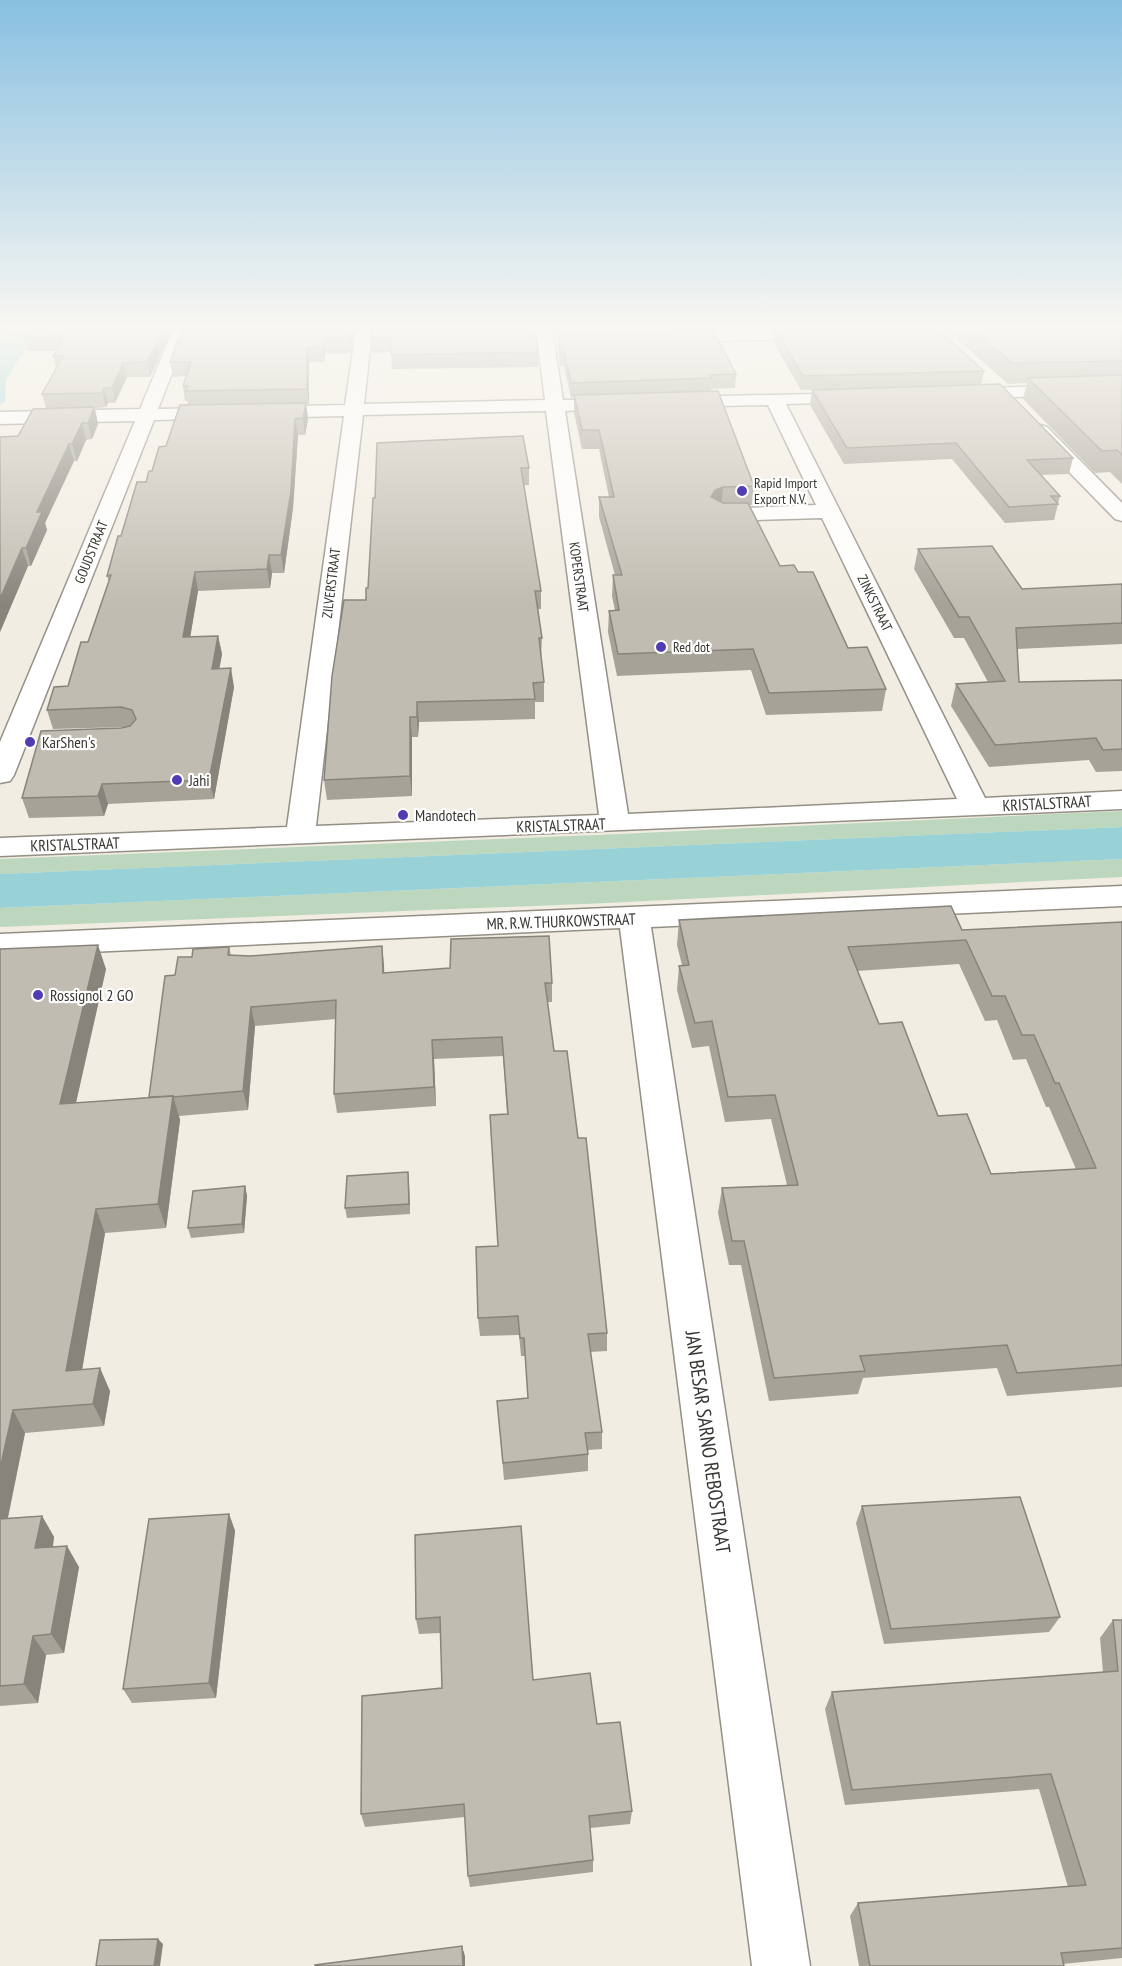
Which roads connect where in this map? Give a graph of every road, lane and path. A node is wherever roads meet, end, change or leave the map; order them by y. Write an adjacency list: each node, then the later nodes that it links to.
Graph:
1 (144, 422): 9 (street, GOUDSTRAAT)
2 (352, 422): 13 (street, ZILVERSTRAAT)
3 (557, 422): 12 (street, KOPERSTRAAT)
4 (786, 422): 6 (street, ZINKSTRAAT)
5 (1032, 422): 8 (street)
6 (829, 511): 7 (street); 11 (street, ZINKSTRAAT)
7 (722, 515)
8 (1122, 515)
9 (0, 775)
10 (1122, 800): 11 (street, KRISTALSTRAAT)
11 (975, 806): 12 (street, KRISTALSTRAAT)
12 (615, 823): 13 (street, KRISTALSTRAAT)
13 (300, 836): 14 (street, KRISTALSTRAAT)
14 (0, 847)
15 (1122, 896): 16 (street, MR. R.W. THURKOWSTRAAT)
16 (634, 918): 17 (street, MR. R.W. THURKOWSTRAAT); 18 (street, JAN BESAR SARNO REBOSTRAAT)
17 (0, 945)
18 (781, 1966)

